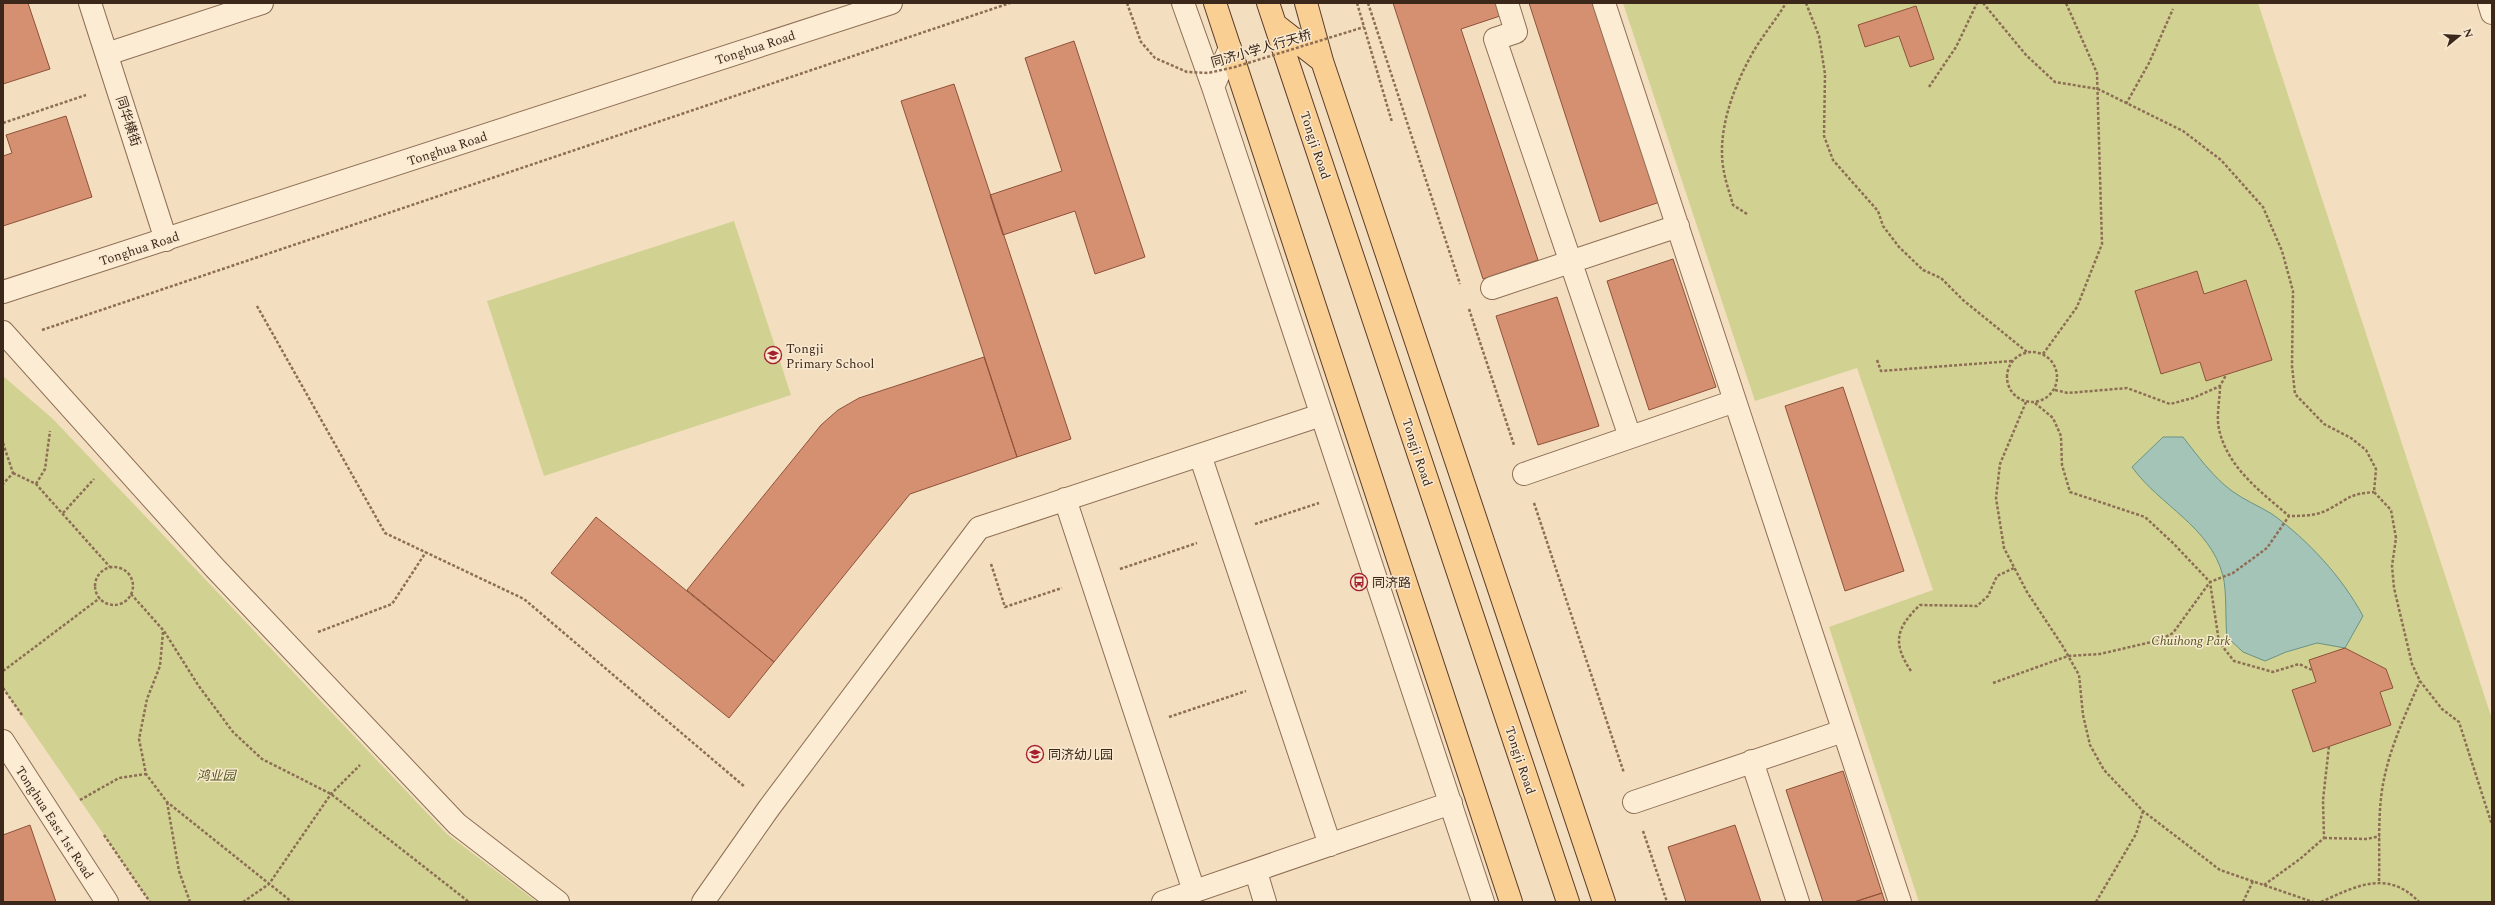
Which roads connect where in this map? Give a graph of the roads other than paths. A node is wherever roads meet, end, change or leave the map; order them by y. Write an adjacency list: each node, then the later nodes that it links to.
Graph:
1 (90, 3): 14 (street, 同华横街)
2 (262, 3): 14 (street)
3 (1183, 3): 16 (street)
4 (1215, 3): 13 (main road)
5 (1268, 3): 12 (main road, Tongji Road)
6 (1306, 3): 15 (main road)
7 (1507, 3): 19 (street)
8 (1604, 3): 17 (street)
9 (2489, 3): 11 (street)
10 (881, 5): 18 (street, Tonghua Road)
11 (2492, 13)
12 (1276, 25): 15 (main road); 44 (main road, Tongji Road)
13 (1230, 48): 16 (street); 43 (main road)
14 (107, 54): 18 (street, 同华横街)
15 (1322, 61): 45 (main road)
16 (1211, 80): 24 (street)
17 (1678, 226): 19 (street); 23 (street)
18 (166, 240): 21 (street, Tonghua Road)
19 (1571, 262): 20 (street); 25 (street)
20 (1492, 288)
21 (3, 292)
22 (7, 336): 38 (street)
23 (1736, 401): 25 (street); 29 (street)
24 (1321, 415): 26 (street); 33 (street)
25 (1630, 437): 27 (street)
26 (1200, 455): 28 (street); 34 (street)
27 (1524, 474)
28 (1065, 499): 36 (street); 39 (street)
29 (1843, 731): 31 (street); 47 (street)
30 (3, 741): 37 (street, Tonghua East 1st Road)
31 (1752, 761): 32 (street); 46 (street)
32 (1634, 802)
33 (1451, 803): 34 (street); 42 (street)
34 (1330, 845): 35 (street)
35 (1256, 872): 36 (street); 41 (street)
36 (1194, 892): 40 (street)
37 (107, 902)
38 (558, 902)
39 (704, 902)
40 (1163, 902)
41 (1265, 902)
42 (1482, 902)
43 (1511, 902)
44 (1568, 902)
45 (1604, 902)
46 (1798, 902)
47 (1900, 902)

